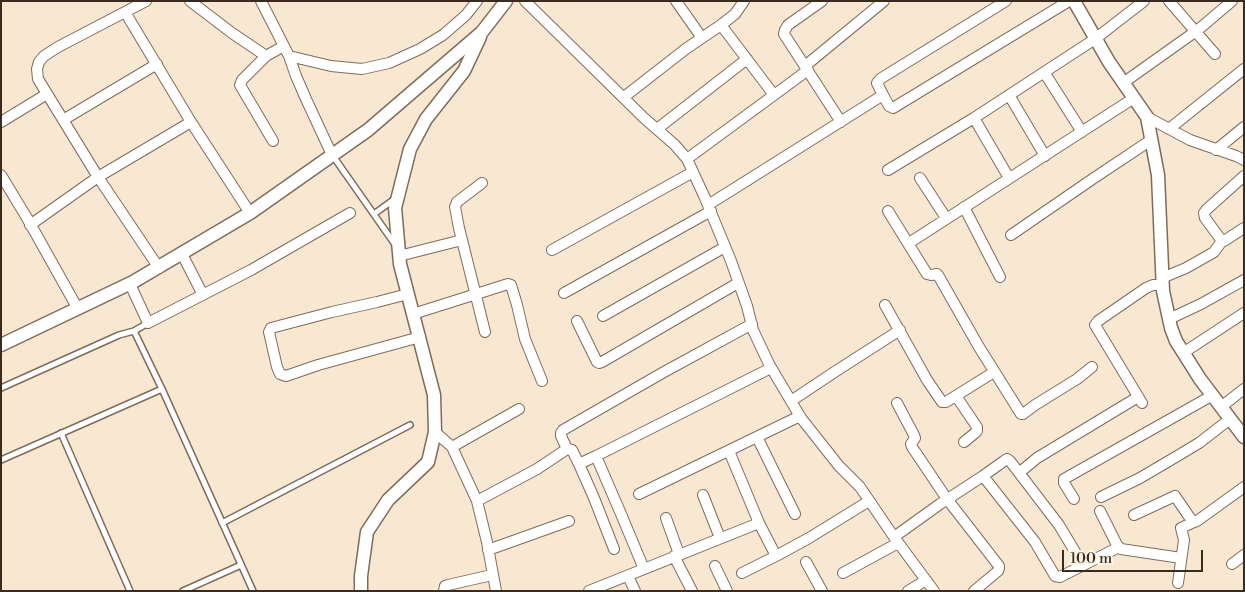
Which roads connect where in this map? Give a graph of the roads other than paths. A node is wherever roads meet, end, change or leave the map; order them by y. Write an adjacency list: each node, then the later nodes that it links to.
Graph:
1 (146, 1): 17 (street)
2 (190, 1): 25 (street)
3 (261, 1): 23 (street)
4 (477, 1): 26 (street)
5 (506, 1): 20 (street)
6 (525, 1): 37 (street)
7 (676, 1): 21 (street)
8 (744, 1): 18 (street)
9 (822, 1): 29 (street)
10 (884, 1): 29 (street)
11 (1006, 1): 35 (street)
12 (1068, 1): 35 (street)
13 (1074, 1): 22 (street)
14 (1144, 1): 22 (street)
15 (1169, 1): 19 (street)
16 (1232, 1): 19 (street)
17 (125, 12): 28 (street); 33 (street)
18 (722, 25): 21 (street); 27 (street)
19 (1196, 31): 24 (street); 32 (street)
20 (482, 32): 52 (street); 64 (street)
21 (702, 38): 37 (street)
22 (1095, 39): 31 (street); 32 (street)
23 (284, 46): 25 (street); 26 (street)
24 (1215, 54)
25 (266, 56): 50 (street)
26 (289, 56): 52 (street)
27 (747, 59): 34 (street); 46 (street)
28 (157, 64): 41 (street); 43 (street)
29 (806, 68): 34 (street); 44 (street)
30 (1244, 70): 47 (street)
31 (1044, 72): 36 (street); 48 (street)
32 (1123, 83): 38 (street)
33 (47, 94): 41 (street); 42 (street)
34 (774, 95): 54 (street)
35 (883, 95): 44 (street)
36 (1009, 95): 40 (street); 53 (street)
37 (624, 97): 46 (street)
38 (1134, 98): 39 (street); 48 (street)
39 (1147, 117): 47 (street); 49 (street)
40 (974, 118): 56 (street); 62 (street)
41 (63, 120): 60 (street)
42 (1, 122)
43 (191, 122): 60 (street); 68 (street)
44 (841, 122): 66 (street)
45 (1244, 127): 51 (street)
46 (657, 129): 54 (street)
47 (1169, 129): 51 (street)
48 (1082, 132): 53 (street)
49 (1151, 140): 74 (street); 85 (street)
50 (273, 142)
51 (1216, 150): 55 (street)
52 (332, 155): 68 (street); 70 (lane)
53 (1045, 156): 62 (street)
54 (688, 159): 57 (street)
55 (1244, 160)
56 (888, 170)
57 (693, 172): 66 (street); 79 (street)
58 (1, 176): 72 (street)
59 (1244, 176): 76 (street)
60 (98, 177): 72 (street); 82 (street)
61 (920, 178): 71 (street)
62 (1009, 178): 65 (street)
63 (482, 183): 75 (street)
64 (398, 196): 70 (lane); 80 (street)
65 (964, 207): 71 (street); 83 (street)
66 (710, 208): 78 (street); 88 (street)
67 (888, 211): 77 (street)
68 (250, 213): 81 (street)
69 (350, 213): 90 (street)
70 (374, 214): 80 (lane)
71 (946, 218): 77 (street)
72 (30, 225): 93 (street)
73 (1244, 228): 76 (street)
74 (1011, 235)
75 (462, 240): 80 (street); 91 (street)
76 (1222, 241): 85 (street)
77 (909, 242): 109 (street)
78 (725, 247): 86 (street); 96 (street)
79 (552, 250)
80 (399, 253): 89 (street)
81 (182, 254): 82 (street); 90 (street)
82 (159, 268): 87 (street)
83 (1000, 277)
84 (1244, 280): 97 (street)
85 (1162, 282): 97 (street); 134 (street)
86 (738, 283): 98 (street); 100 (street)
87 (130, 284): 93 (street); 99 (street)
88 (564, 293)
89 (408, 294): 95 (street); 104 (street)
90 (203, 295): 99 (street)
91 (475, 295): 95 (street); 103 (street); 110 (street)
92 (885, 304): 101 (street)
93 (78, 309): 105 (street)
94 (1244, 313): 106 (street)
95 (414, 314): 104 (street)
96 (603, 316)
97 (1169, 319): 106 (street)
98 (577, 321)
99 (148, 323): 102 (lane)
100 (752, 324): 108 (street); 129 (street)
101 (900, 330): 115 (street); 116 (street)
102 (134, 331): 111 (lane); 112 (lane)
103 (485, 332)
104 (420, 337): 123 (street)
105 (1, 346)
106 (1183, 353): 114 (street)
107 (1092, 367): 109 (street)
108 (771, 368): 116 (street); 131 (street)
109 (994, 372): 115 (street)
110 (542, 381)
111 (1, 388)
112 (162, 389): 124 (lane); 150 (lane)
113 (1244, 389): 118 (street)
114 (1212, 395): 118 (street); 141 (street)
115 (956, 396): 127 (street)
116 (791, 401): 120 (street)
117 (897, 403): 140 (street)
118 (1221, 407): 121 (street)
119 (519, 409): 128 (street)
120 (800, 416): 125 (street); 143 (street)
121 (1230, 419): 126 (street); 139 (street)
122 (410, 425): 150 (lane)
123 (435, 432): 128 (street); 176 (street)
124 (61, 433): 132 (lane); 173 (lane)
125 (757, 437): 130 (street); 145 (street)
126 (1244, 437)
127 (964, 442)
128 (452, 446): 142 (street)
129 (567, 449): 133 (street); 142 (street)
130 (729, 451): 137 (street); 151 (street)
131 (596, 456): 133 (street); 166 (street)
132 (1, 460)
133 (579, 464): 155 (street)
134 (1020, 472): 135 (street); 164 (street)
135 (983, 476): 140 (street); 164 (street)
136 (1244, 487): 149 (street)
137 (639, 494)
138 (704, 495): 152 (street)
139 (1101, 497)
140 (947, 499): 153 (street); 186 (street)
141 (1074, 499)
142 (477, 501): 156 (street)
143 (869, 501): 153 (street); 159 (street)
144 (1100, 511): 154 (street)
145 (795, 514)
146 (1134, 515): 149 (street)
147 (666, 518): 157 (street)
148 (569, 521): 156 (street)
149 (1194, 522): 160 (street)
150 (222, 523): 163 (lane)
151 (759, 523): 152 (street); 159 (street)
152 (720, 538): 157 (street)
153 (896, 540): 168 (street); 171 (street)
154 (1119, 547): 160 (street); 164 (street)
155 (614, 548)
156 (488, 550): 169 (street)
157 (677, 555): 166 (street); 181 (street)
158 (1244, 555): 162 (street)
159 (776, 556): 167 (street)
160 (1181, 558): 172 (street)
161 (806, 562): 183 (street)
162 (1232, 564)
163 (241, 565): 174 (lane); 175 (lane)
164 (1083, 565)
165 (715, 566): 182 (street)
166 (644, 569): 170 (street)
167 (742, 573)
168 (843, 573)
169 (492, 576): 177 (street); 178 (street)
170 (628, 576): 179 (street); 180 (street)
171 (926, 580): 184 (street); 185 (street)
172 (1178, 583)
173 (130, 591)
174 (183, 591)
175 (253, 591)
176 (361, 591)
177 (444, 591)
178 (496, 591)
179 (589, 591)
180 (635, 591)
181 (692, 591)
182 (727, 591)
183 (822, 591)
184 (908, 591)
185 (934, 591)
186 (974, 591)

